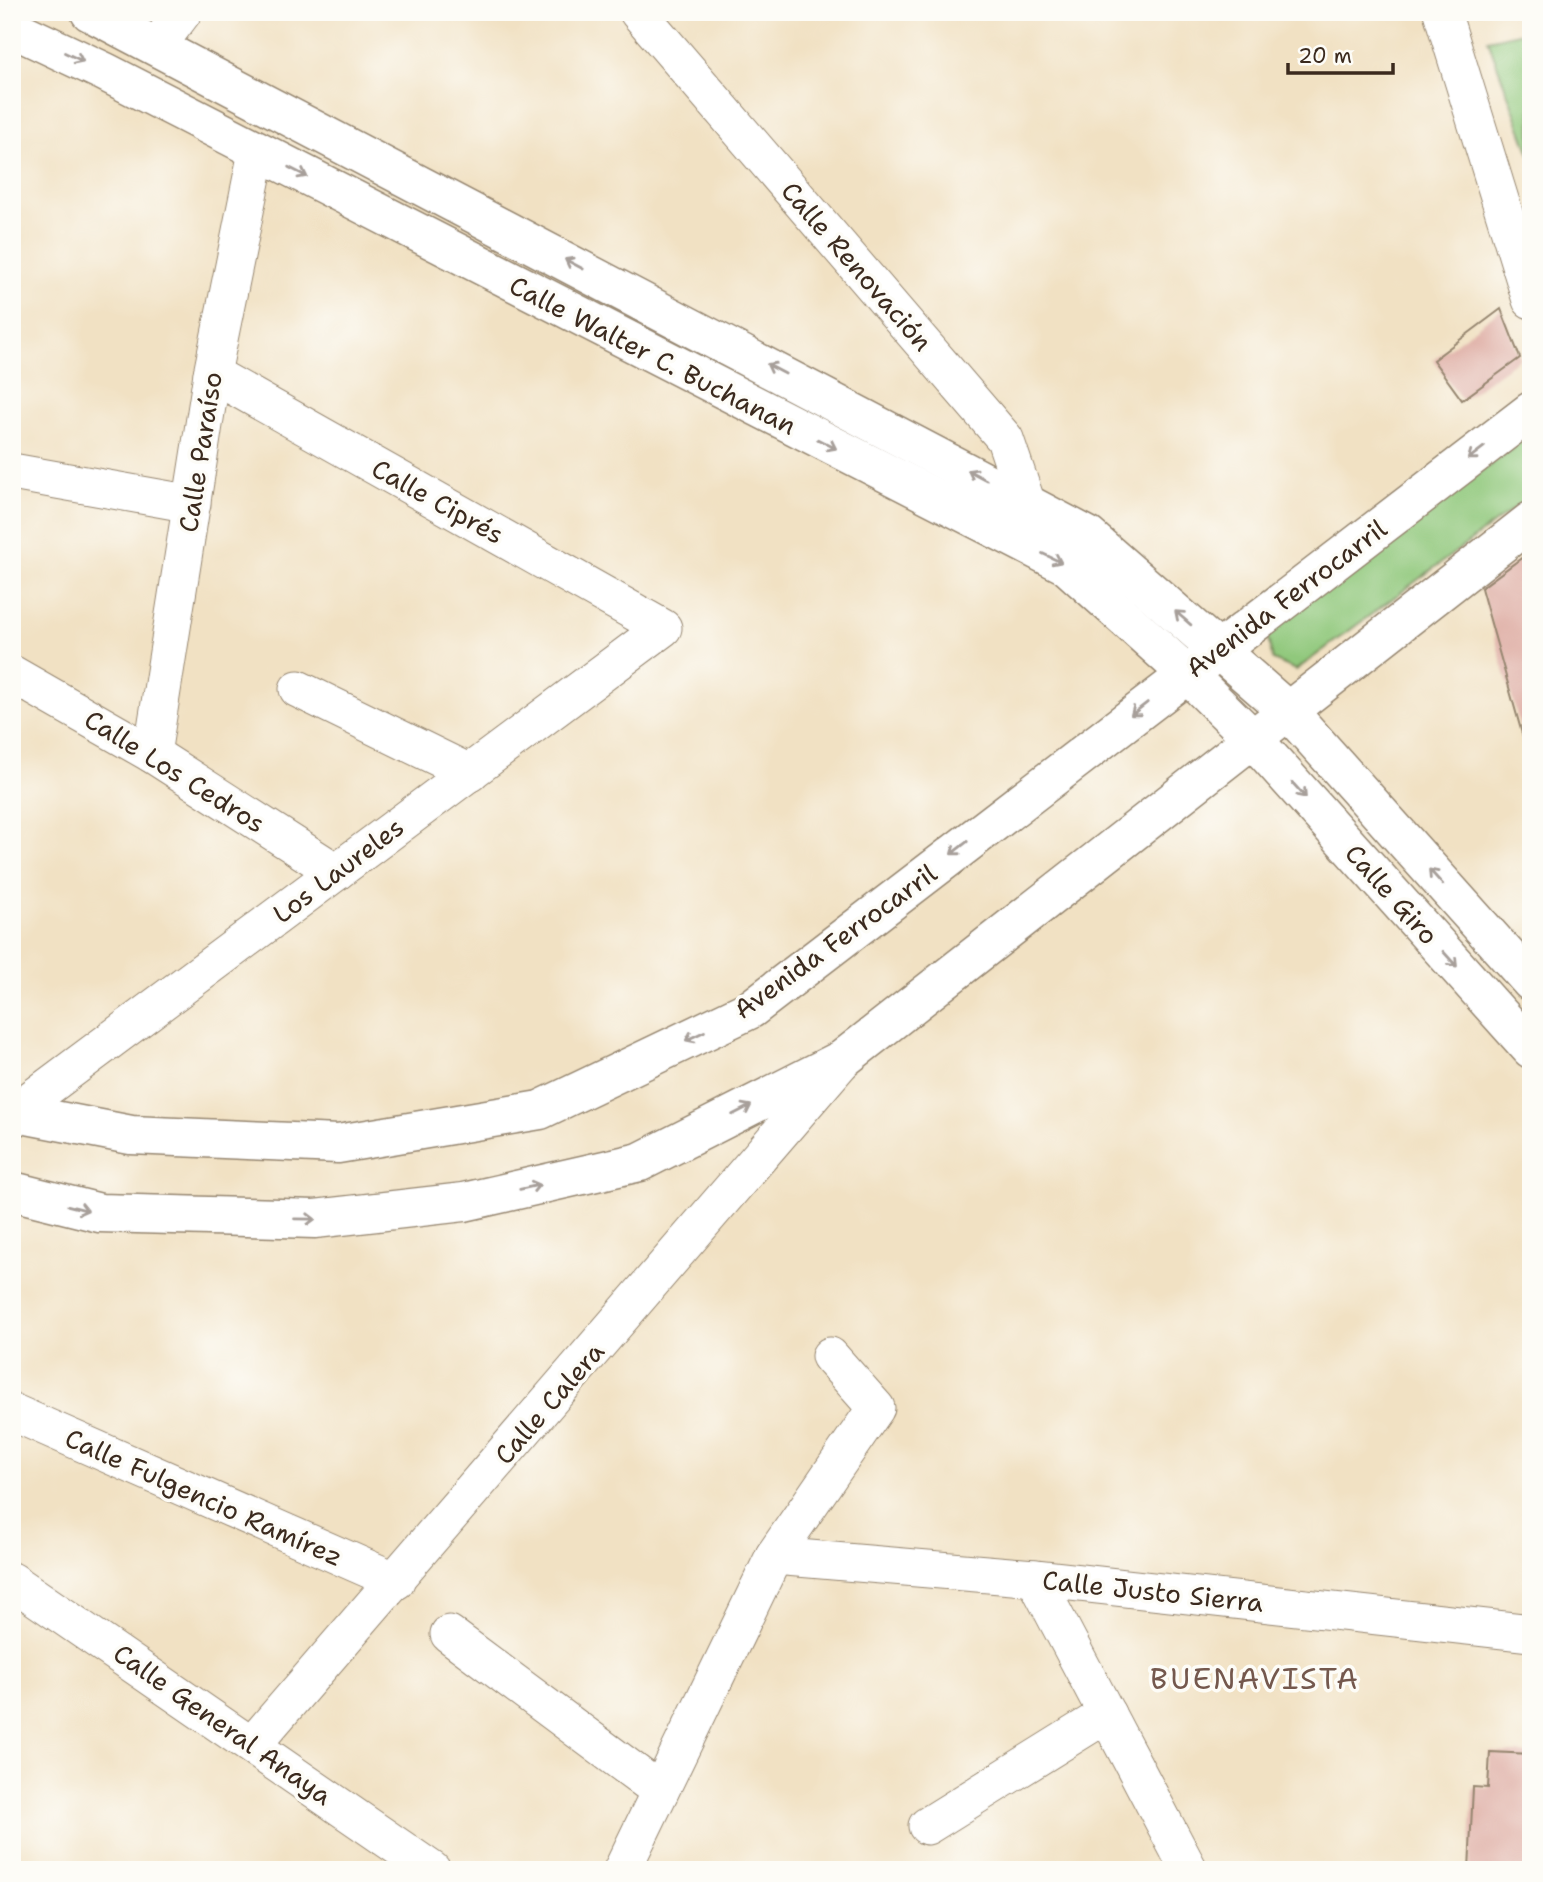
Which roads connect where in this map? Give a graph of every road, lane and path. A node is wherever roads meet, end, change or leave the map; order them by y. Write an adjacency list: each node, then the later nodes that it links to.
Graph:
1 (90, 12): 6 (street, Calle Walter C. Buchanan)
2 (183, 12): 6 (street)
3 (638, 12): 12 (street, Calle Renovación)
4 (1442, 12): 8 (street)
5 (12, 28): 7 (street, Calle Walter C. Buchanan, one-way to 7)
6 (158, 45): 12 (street, Calle Walter C. Buchanan, one-way to 6)
7 (257, 152): 9 (street, Calle Paraíso); 15 (street, Calle Walter C. Buchanan, one-way to 15)
8 (1531, 300)
9 (212, 374): 13 (street, Calle Paraíso); 16 (street, Calle Ciprés)
10 (1531, 411): 17 (street, Avenida Ferrocarril, one-way to 17)
11 (12, 472): 13 (street)
12 (1026, 501): 15 (street, Calle Renovación); 17 (street, Calle Walter C. Buchanan, one-way to 12)
13 (192, 504): 23 (street, Calle Paraíso)
14 (1531, 521): 21 (street)
15 (1018, 542): 18 (street, Calle Walter C. Buchanan, one-way to 18)
16 (663, 628): 24 (street, Los Laureles)
17 (1218, 650): 18 (street, Avenida Ferrocarril); 21 (street, Calle Walter C. Buchanan)
18 (1186, 673): 22 (street, Calle Walter C. Buchanan); 29 (street, Avenida Ferrocarril, one-way to 29)
19 (12, 674): 23 (street, Calle Los Cedros)
20 (298, 689): 24 (street)
21 (1289, 712): 22 (street); 26 (street, Calle Giro, one-way to 21)
22 (1253, 739): 27 (street, Calle Giro, one-way to 27); 28 (street)
23 (152, 754): 25 (street, Calle Los Cedros)
24 (470, 772): 25 (street, Los Laureles)
25 (335, 872): 29 (street, Los Laureles)
26 (1531, 982)
27 (1531, 1049)
28 (843, 1059): 30 (street, one-way to 28); 36 (street, Calle Calera)
29 (13, 1112)
30 (12, 1191)
31 (830, 1356): 33 (street)
32 (12, 1412): 36 (street, Calle Fulgencio Ramírez)
33 (774, 1556): 34 (street, Calle Justo Sierra); 41 (street)
34 (1035, 1577): 37 (street, Calle Justo Sierra); 39 (street)
35 (12, 1581): 40 (street, Calle General Anaya)
36 (396, 1581): 40 (street, Calle Calera)
37 (1531, 1633)
38 (449, 1634): 41 (street)
39 (1107, 1714): 42 (street); 45 (street)
40 (253, 1744): 43 (street, Calle General Anaya)
41 (660, 1791): 44 (street)
42 (927, 1826)
43 (432, 1870)
44 (622, 1870)
45 (1189, 1870)

